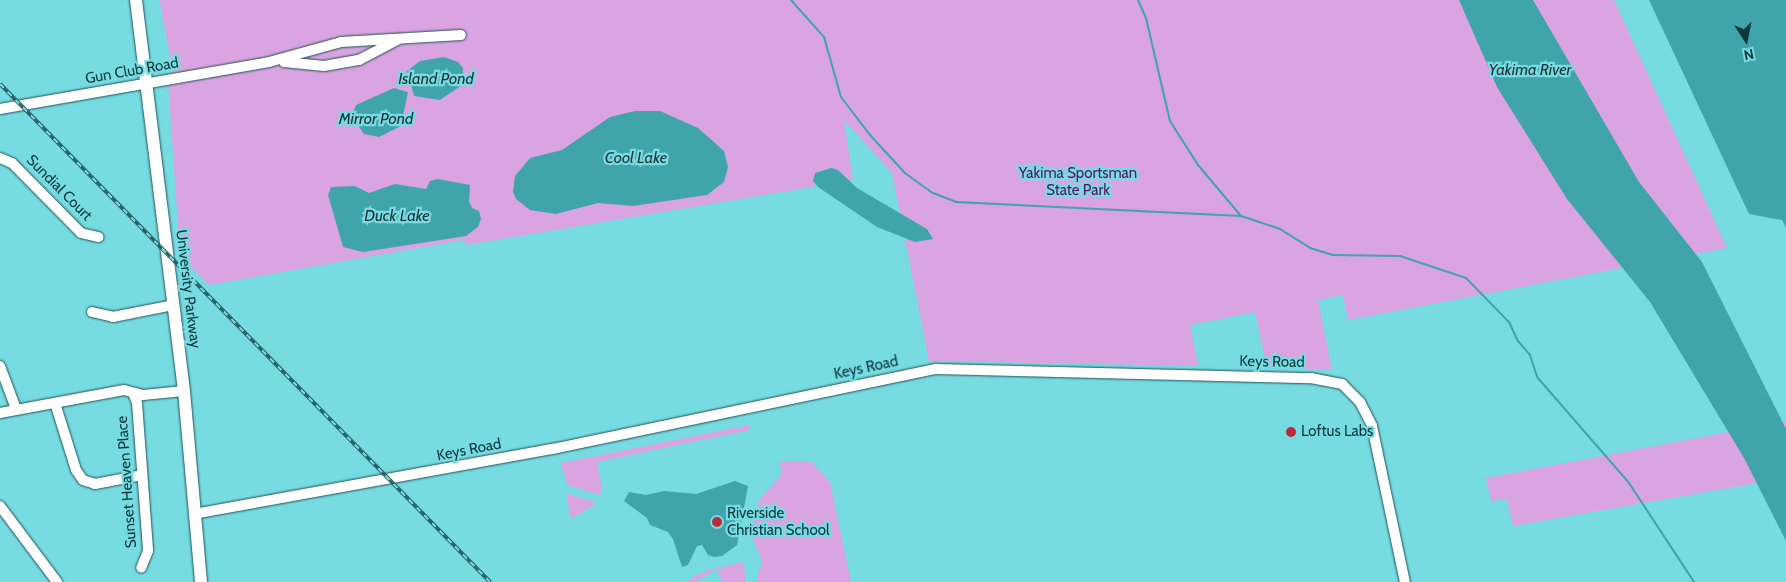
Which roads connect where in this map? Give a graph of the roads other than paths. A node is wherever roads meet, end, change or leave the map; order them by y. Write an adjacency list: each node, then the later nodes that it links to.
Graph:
1 (136, 0): 5 (main road, University Parkway)
2 (461, 35): 3 (street, Gun Club Road)
3 (399, 39): 4 (street, Gun Club Road); 4 (street, Gun Club Road)
4 (269, 62): 5 (street, Gun Club Road)
5 (147, 84): 6 (street, Gun Club Road); 9 (main road, University Parkway)
6 (0, 109)
7 (0, 158): 8 (street, Sundial Court)
8 (99, 237)
9 (173, 305): 10 (street); 12 (main road, University Parkway)
10 (92, 312)
11 (0, 366): 15 (street)
12 (184, 391): 13 (street); 19 (main road, University Parkway)
13 (133, 393): 14 (street); 17 (street, Sunset Heaven Place)
14 (55, 403): 15 (street); 17 (street)
15 (16, 410): 16 (street)
16 (0, 413)
17 (142, 474): 20 (street, Sunset Heaven Place)
18 (0, 506): 21 (street)
19 (194, 514): 22 (main road, University Parkway); 23 (street, Keys Road)
20 (141, 568)
21 (57, 582)
22 (201, 582)
23 (1405, 582)

